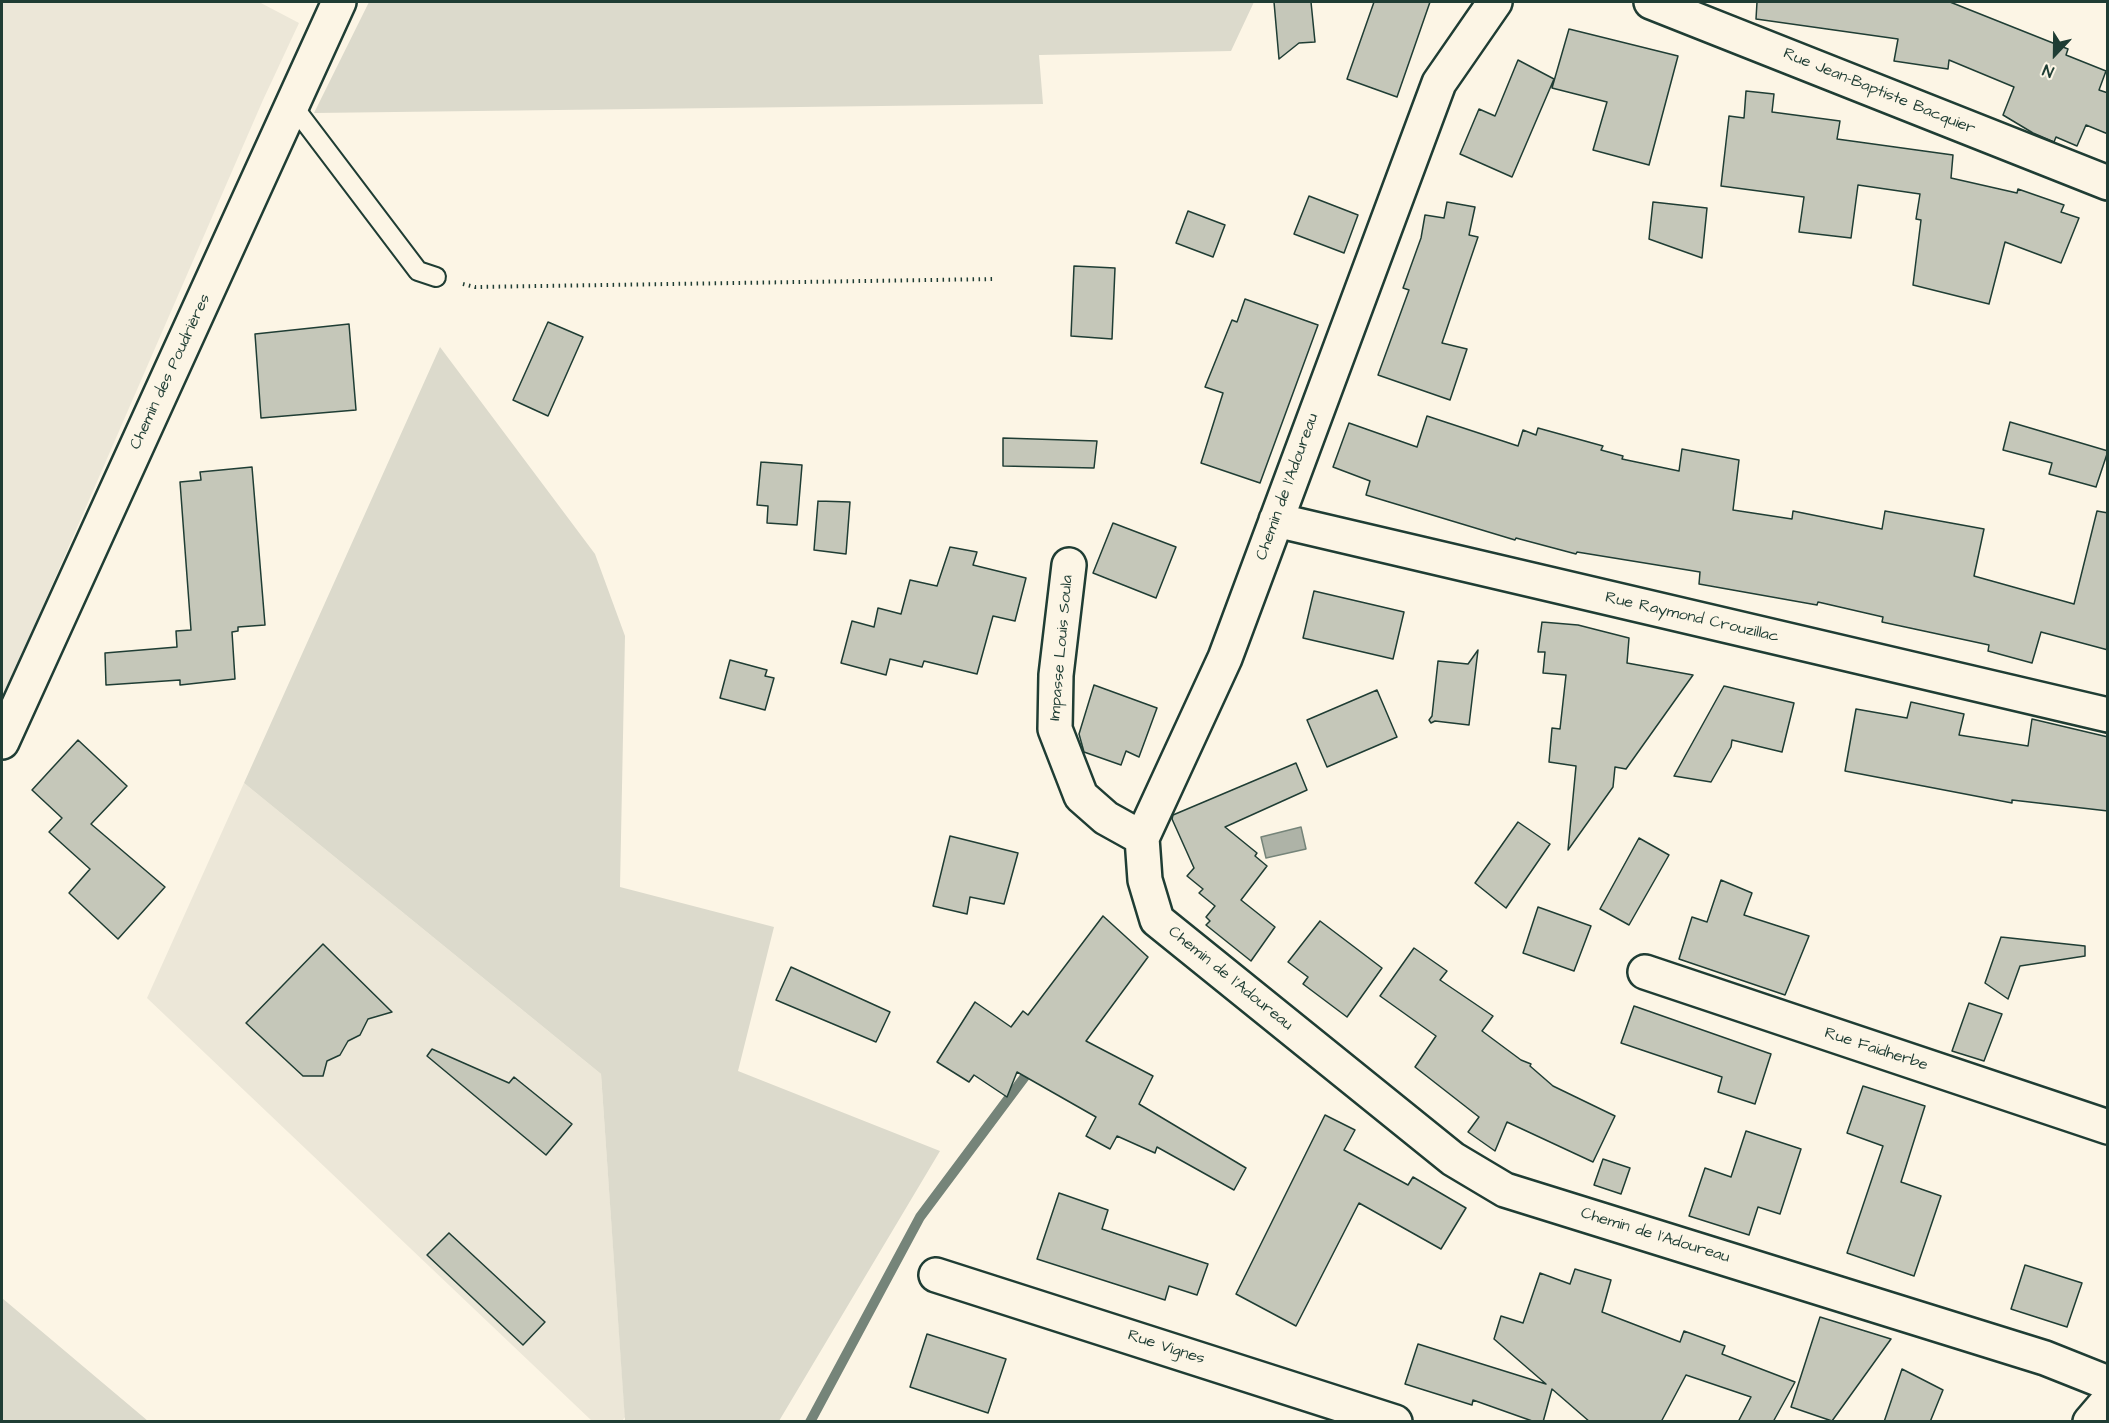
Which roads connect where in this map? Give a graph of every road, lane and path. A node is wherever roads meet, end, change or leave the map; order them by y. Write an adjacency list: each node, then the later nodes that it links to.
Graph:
1 (339, 2): 4 (street, Chemin des Poudrières)
2 (1495, 2): 8 (street, Chemin de l'Adoureau)
3 (1651, 2): 5 (street, Rue Jean-Baptiste Bacquier)
4 (293, 106): 6 (lane); 11 (street, Chemin des Poudrières)
5 (2108, 183)
6 (436, 277): 7 (path)
7 (995, 279)
8 (1276, 520): 10 (street, Rue Raymond Crouzillac); 12 (street, Chemin de l'Adoureau)
9 (1069, 565): 12 (street, Impasse Louis Soula)
10 (2108, 715)
11 (2, 742)
12 (1142, 838): 16 (street, Chemin de l'Adoureau)
13 (1645, 972): 14 (street, Rue Faidherbe)
14 (2108, 1127)
15 (936, 1275): 18 (street, Rue Vignes)
16 (2108, 1383)
17 (2108, 1401): 19 (street)
18 (1395, 1422)
19 (2090, 1422)

